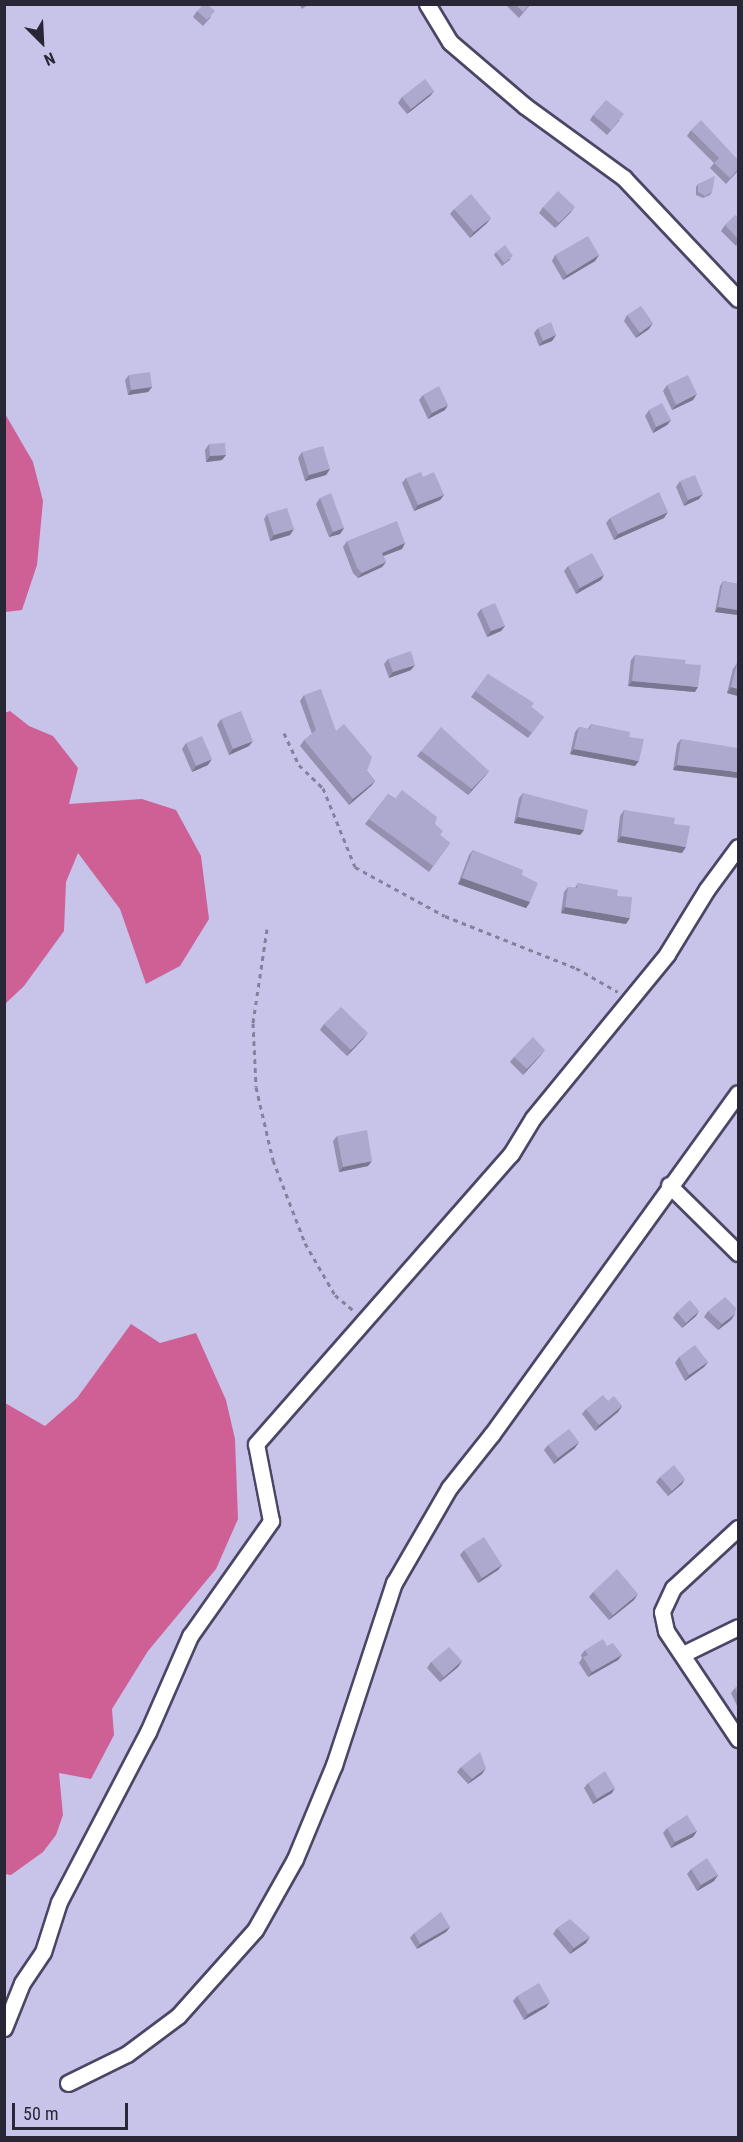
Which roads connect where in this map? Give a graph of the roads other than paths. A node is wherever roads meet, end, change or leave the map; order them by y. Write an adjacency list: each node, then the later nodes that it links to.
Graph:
1 (427, 4): 2 (street)
2 (738, 299)
3 (738, 847): 11 (street)
4 (738, 1093): 5 (street)
5 (669, 1185): 6 (street); 12 (street)
6 (738, 1253)
7 (738, 1528): 9 (street)
8 (738, 1627): 9 (street)
9 (683, 1654): 10 (street)
10 (738, 1739)
11 (4, 2028)
12 (69, 2083)

